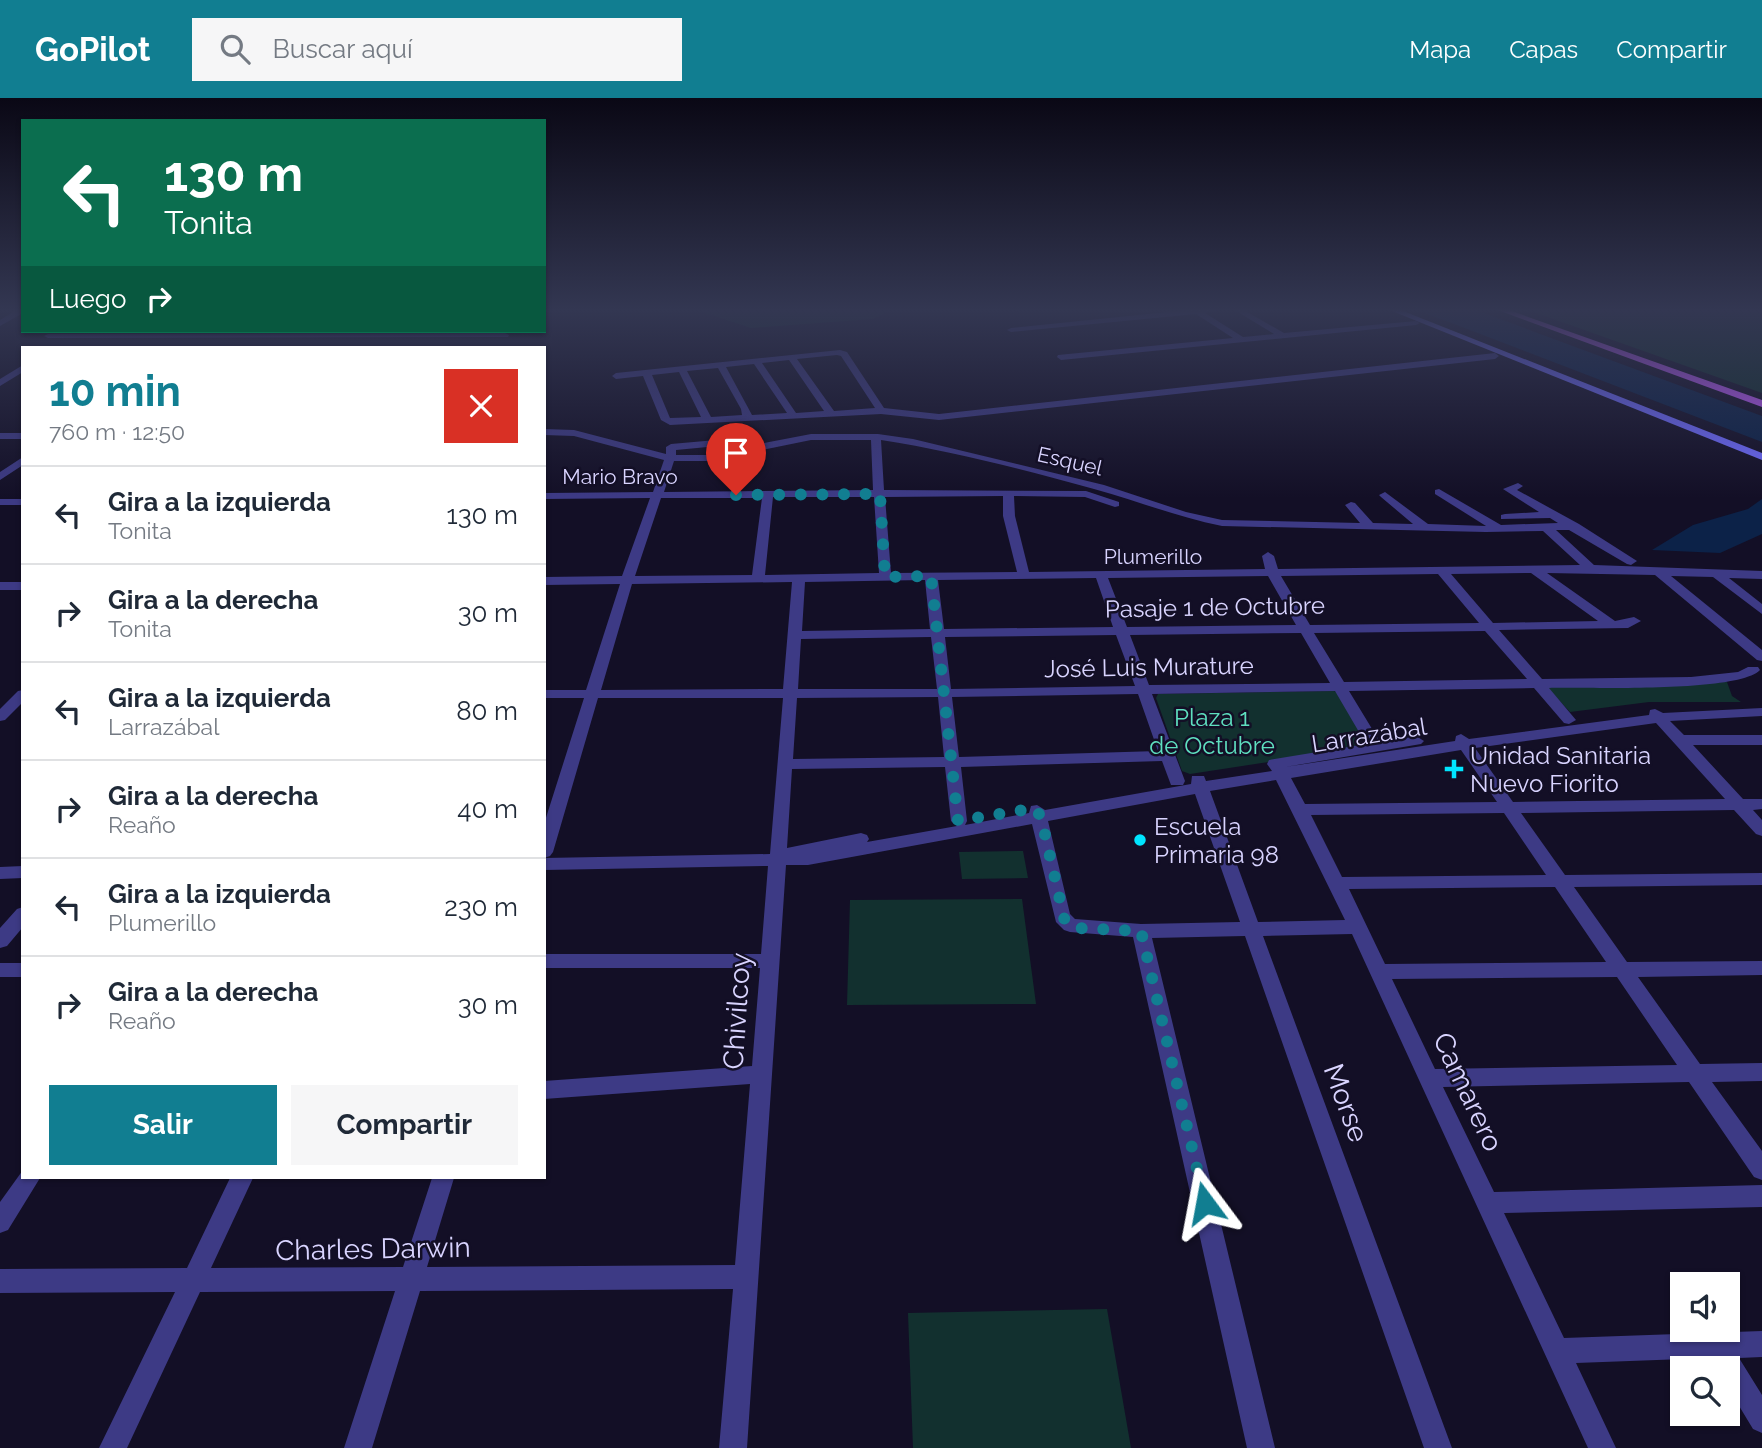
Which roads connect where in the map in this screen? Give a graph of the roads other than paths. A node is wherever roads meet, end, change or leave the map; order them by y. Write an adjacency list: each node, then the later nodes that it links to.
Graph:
1 (17, 372): 14 (street)
2 (646, 372): 13 (street); 22 (street)
3 (683, 372): 22 (street)
4 (725, 372): 21 (street)
5 (764, 372): 20 (street)
6 (802, 372): 19 (street)
7 (856, 372): 18 (street)
8 (1349, 372): 18 (street)
9 (1535, 372): 27 (main road)
10 (1548, 372): 27 (main road)
11 (1673, 372): 17 (main road)
12 (1692, 372): 16 (main road)
13 (617, 376)
14 (0, 383): 15 (street)
15 (21, 384)
16 (1762, 397)
17 (1762, 404)
18 (881, 411): 19 (street)
19 (832, 415): 20 (street)
20 (794, 417): 21 (street)
21 (748, 419): 22 (street)
22 (708, 421)
23 (546, 432): 29 (street, Esquel)
24 (0, 436): 25 (street)
25 (21, 436)
26 (878, 437): 29 (street, Esquel); 34 (street); 47 (street, Esquel)
27 (1726, 443): 28 (main road)
28 (1762, 457)
29 (670, 458): 36 (street)
30 (21, 461): 31 (street)
31 (0, 477)
32 (1518, 486): 44 (street)
33 (1439, 492): 45 (street)
34 (880, 494): 35 (street, Mario Bravo); 37 (street, Mario Bravo); 62 (street)
35 (1008, 494): 42 (street, Mario Bravo); 60 (street)
36 (656, 495): 37 (street, Mario Bravo); 39 (street, Mario Bravo); 65 (street)
37 (768, 495): 63 (street)
38 (1385, 495): 48 (street)
39 (546, 496)
40 (0, 502): 41 (street)
41 (21, 502)
42 (1115, 504)
43 (1350, 505): 47 (street)
44 (1554, 514): 45 (street); 46 (street)
45 (1503, 523): 48 (street, Esquel); 49 (street, Esquel)
46 (1575, 526): 49 (street, Esquel); 51 (street)
47 (1370, 527): 48 (street, Esquel)
48 (1424, 527)
49 (1547, 528): 52 (street)
50 (1268, 556): 57 (street)
51 (1631, 561)
52 (1591, 569): 53 (street, Plumerillo); 54 (street, Plumerillo)
53 (1534, 570): 55 (street, Plumerillo); 75 (street)
54 (1657, 570): 56 (street, Plumerillo); 72 (street)
55 (1442, 572): 57 (street, Plumerillo); 74 (street)
56 (1714, 572): 58 (street, Plumerillo); 70 (street)
57 (1273, 574): 61 (street, Plumerillo); 76 (street)
58 (1762, 575)
59 (931, 576): 60 (street, Plumerillo); 62 (street, Plumerillo); 78 (street)
60 (1024, 576): 61 (street, Plumerillo)
61 (1101, 576): 77 (street, Morse)
62 (885, 577): 64 (street, Plumerillo)
63 (758, 578): 64 (street, Plumerillo); 65 (street, Plumerillo)
64 (799, 578): 79 (street, Chivilcoy)
65 (627, 580): 66 (street, Plumerillo); 87 (street)
66 (546, 581)
67 (0, 586): 68 (street)
68 (19, 586): 69 (street)
69 (0, 599)
70 (1762, 610)
71 (1696, 619): 72 (street)
72 (1717, 620): 80 (street)
73 (1634, 621): 75 (street, Pasaje 1 de Octubre)
74 (1489, 625): 75 (street, Pasaje 1 de Octubre); 76 (street, Pasaje 1 de Octubre); 82 (street)
75 (1612, 625)
76 (1305, 629): 77 (street, Pasaje 1 de Octubre); 83 (street)
77 (1121, 631): 78 (street, Pasaje 1 de Octubre); 84 (street, Morse)
78 (936, 634): 79 (street, Pasaje 1 de Octubre); 85 (street)
79 (796, 635): 88 (street, Chivilcoy)
80 (1762, 657)
81 (1753, 670): 82 (street, José Luis Murature)
82 (1537, 684): 83 (street, José Luis Murature); 94 (street)
83 (1337, 686): 84 (street, José Luis Murature); 98 (street)
84 (1142, 690): 85 (street, José Luis Murature); 99 (street, Morse)
85 (944, 693): 88 (street, José Luis Murature); 100 (street)
86 (546, 694): 87 (street, José Luis Murature)
87 (593, 694): 88 (street, José Luis Murature); 111 (street)
88 (791, 695): 101 (street, Chivilcoy)
89 (15, 702): 93 (street)
90 (1716, 706): 92 (street, Larrazábal)
91 (1762, 712): 92 (street, Larrazábal)
92 (1655, 714): 94 (street, Larrazábal); 95 (street, Larrazábal); 96 (street)
93 (0, 718)
94 (1569, 720): 95 (street, Larrazábal)
95 (1461, 739): 98 (street, Larrazábal); 102 (street, Larrazábal); 106 (street)
96 (1680, 740): 97 (street); 105 (street)
97 (1762, 740)
98 (1376, 747): 102 (street, Larrazábal)
99 (1166, 756): 100 (street); 103 (street, Morse)
100 (951, 760): 101 (street); 109 (street)
101 (786, 764): 112 (street, Chivilcoy)
102 (1279, 769): 103 (street, Larrazábal); 107 (street, Camarero)
103 (1192, 782): 108 (street, Larrazábal); 108 (street, Larrazábal); 121 (street, Morse)
104 (1762, 803): 105 (street)
105 (1737, 804): 106 (street); 110 (street)
106 (1510, 808): 107 (street); 117 (street)
107 (1302, 810): 118 (street, Camarero)
108 (1038, 812): 109 (street, Larrazábal); 112 (street, Larrazábal); 122 (street)
109 (958, 821): 112 (street, Larrazábal)
110 (1762, 830)
111 (546, 846)
112 (779, 860): 113 (street, Larrazábal); 125 (street, Chivilcoy)
113 (546, 864)
114 (0, 873): 115 (street)
115 (21, 873)
116 (1762, 879): 117 (street)
117 (1560, 881): 118 (street); 129 (street)
118 (1337, 883): 120 (street, Camarero)
119 (21, 916): 123 (street)
120 (1358, 927): 121 (street); 130 (street, Camarero)
121 (1252, 929): 122 (street); 155 (street, Morse)
122 (1141, 931): 154 (street)
123 (0, 941)
124 (546, 961): 125 (street)
125 (770, 961): 133 (street, Chivilcoy)
126 (1762, 968): 129 (street)
127 (0, 970): 128 (street)
128 (21, 970)
129 (1623, 970): 130 (street); 132 (street)
130 (1379, 972): 134 (street, Camarero)
131 (1762, 1072): 132 (street)
132 (1694, 1073): 134 (street); 136 (street)
133 (762, 1074): 135 (street); 144 (street, Chivilcoy)
134 (1429, 1078): 141 (street, Camarero)
135 (546, 1090)
136 (1762, 1170)
137 (28, 1179): 142 (street)
138 (242, 1179): 146 (street)
139 (443, 1179): 143 (street)
140 (1762, 1196): 141 (street)
141 (1487, 1203): 149 (street, Camarero)
142 (0, 1223)
143 (412, 1277): 144 (street, Charles Darwin); 146 (street, Charles Darwin); 152 (street)
144 (747, 1278): 153 (street, Chivilcoy)
145 (0, 1281): 146 (street, Charles Darwin)
146 (193, 1282): 151 (street)
147 (1762, 1344): 148 (street)
148 (1717, 1346): 149 (street); 150 (street)
149 (1556, 1351): 156 (street, Camarero)
150 (1762, 1420)
151 (113, 1448)
152 (358, 1448)
153 (733, 1448)
154 (1261, 1448)
155 (1438, 1448)
156 (1602, 1448)

